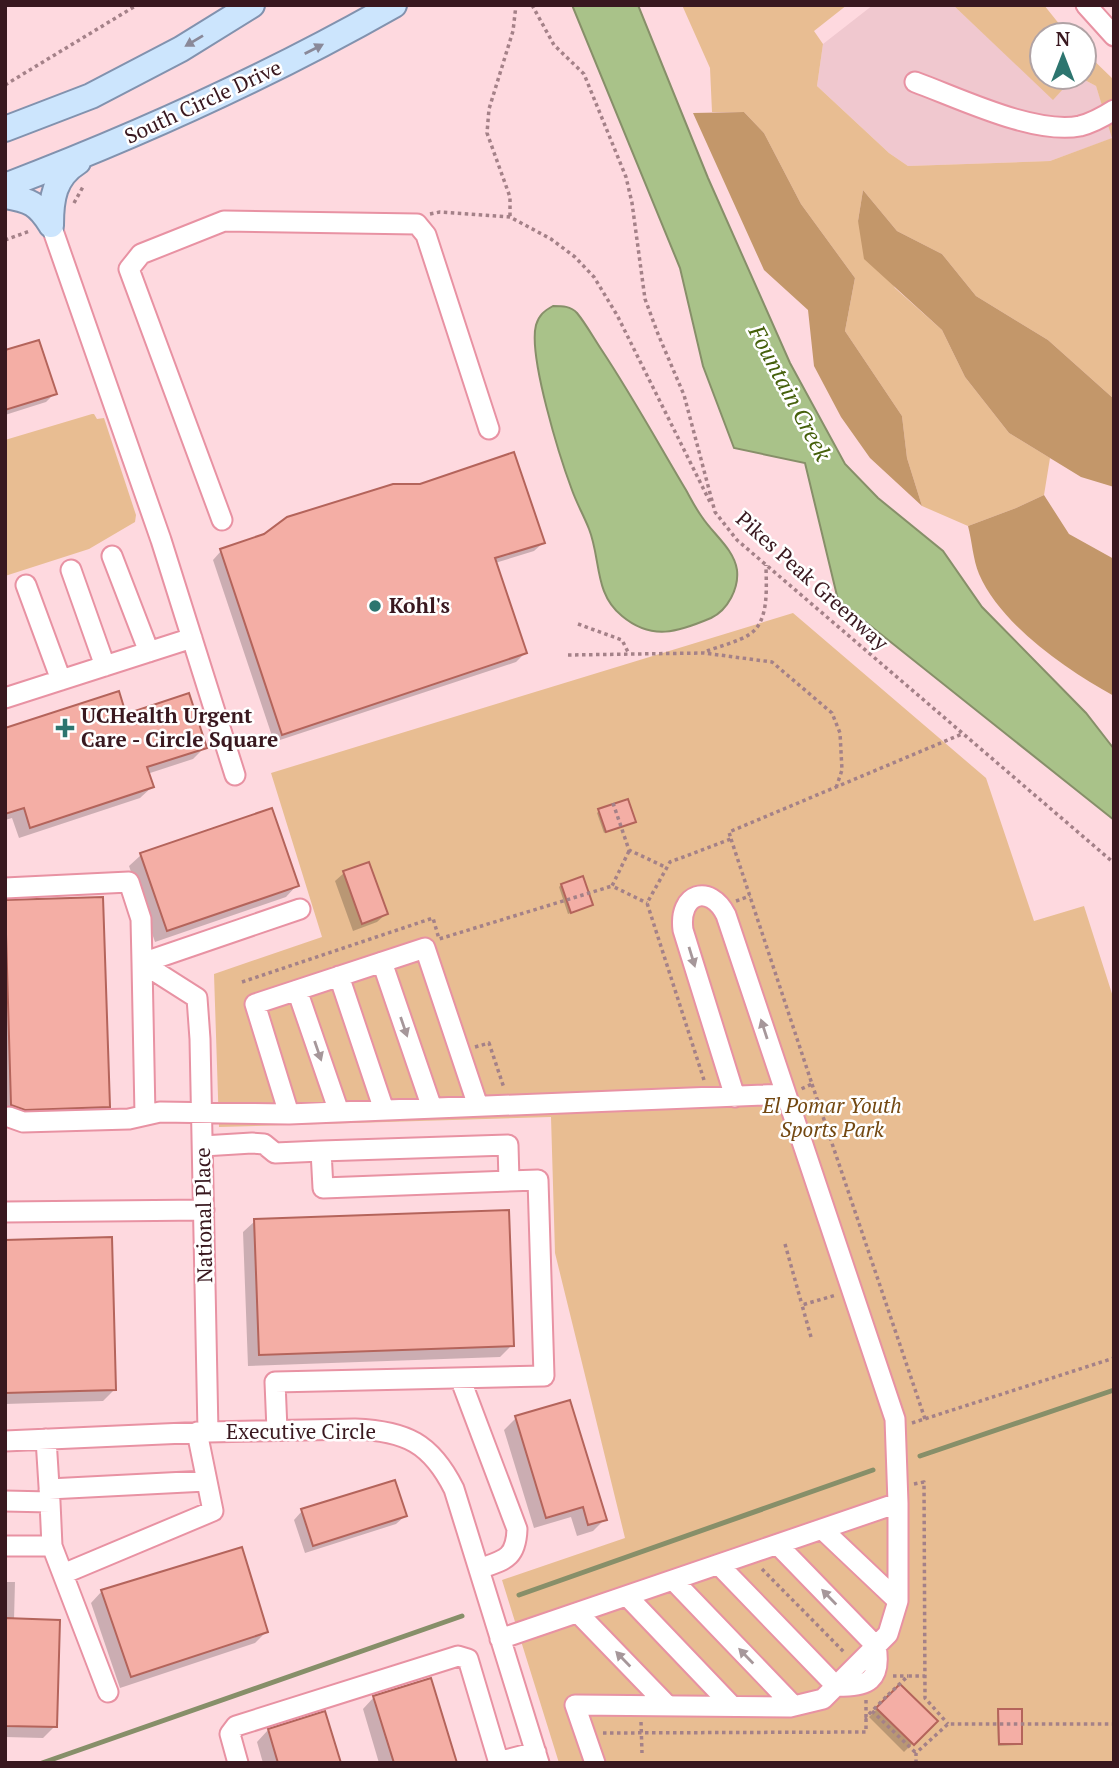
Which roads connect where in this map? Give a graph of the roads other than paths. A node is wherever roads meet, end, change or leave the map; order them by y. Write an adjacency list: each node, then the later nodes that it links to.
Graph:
1 (252, 5): 7 (main road, one-way to 7)
2 (394, 5): 8 (main road, South Circle Drive, one-way to 2)
3 (1086, 5): 4 (street)
4 (1114, 36)
5 (915, 82): 6 (street)
6 (1114, 110)
7 (5, 129)
8 (93, 152): 9 (main road, South Circle Drive); 11 (main road)
9 (5, 186)
10 (5, 197): 11 (main road)
11 (42, 228): 17 (street)
12 (489, 429): 13 (street)
13 (222, 520)
14 (112, 556): 18 (street)
15 (71, 570): 19 (street)
16 (26, 585): 20 (street)
17 (192, 638): 18 (street); 22 (street)
18 (149, 652): 19 (street)
19 (105, 666): 20 (street)
20 (61, 680): 21 (street)
21 (7, 690)
22 (235, 775)
23 (5, 888): 26 (street)
24 (299, 909): 26 (street)
25 (382, 962): 27 (street); 31 (street); 32 (street, one-way to 32)
26 (142, 963): 35 (street, National Place); 37 (street)
27 (339, 976): 28 (street); 33 (street)
28 (297, 990): 34 (street, one-way to 34); 36 (street)
29 (786, 1094): 30 (street); 30 (street, one-way to 30); 52 (street)
30 (735, 1097): 31 (street)
31 (478, 1105): 32 (street)
32 (432, 1108): 33 (street)
33 (384, 1110): 34 (street)
34 (339, 1112): 36 (street)
35 (201, 1114): 36 (street); 37 (street); 39 (street, National Place)
36 (289, 1114)
37 (145, 1115): 38 (street)
38 (9, 1117)
39 (203, 1146): 40 (street); 42 (street, National Place)
40 (321, 1151): 41 (street); 41 (street)
41 (509, 1181): 44 (street)
42 (204, 1210): 43 (street); 46 (street, National Place)
43 (5, 1212)
44 (460, 1378): 45 (street); 58 (street)
45 (277, 1430): 46 (street, Executive Circle); 58 (street, Executive Circle)
46 (203, 1432): 47 (street, Executive Circle); 49 (street, National Place)
47 (46, 1439): 48 (street, Executive Circle); 50 (street)
48 (5, 1441)
49 (206, 1481): 50 (street); 59 (street, National Place)
50 (50, 1495): 51 (street); 56 (street)
51 (5, 1501)
52 (898, 1503): 53 (street); 62 (street)
53 (822, 1530): 54 (street); 62 (street)
54 (778, 1545): 57 (street); 65 (street, one-way to 54)
55 (5, 1546): 56 (street)
56 (52, 1546): 59 (street)
57 (719, 1565): 60 (street); 66 (street)
58 (479, 1569): 64 (street, Executive Circle)
59 (62, 1573): 67 (street)
60 (673, 1580): 61 (street); 70 (street, one-way to 60)
61 (627, 1596): 63 (street); 69 (street)
62 (898, 1601): 65 (street)
63 (578, 1613): 64 (street); 68 (street, one-way to 63)
64 (500, 1639): 71 (street, Executive Circle)
65 (876, 1646): 66 (street)
66 (836, 1686): 70 (street)
67 (108, 1692)
68 (668, 1706): 69 (street); 74 (street)
69 (732, 1706): 70 (street)
70 (794, 1706)
71 (537, 1757): 72 (street)
72 (498, 1762): 73 (street)
73 (238, 1763)
74 (595, 1763)

